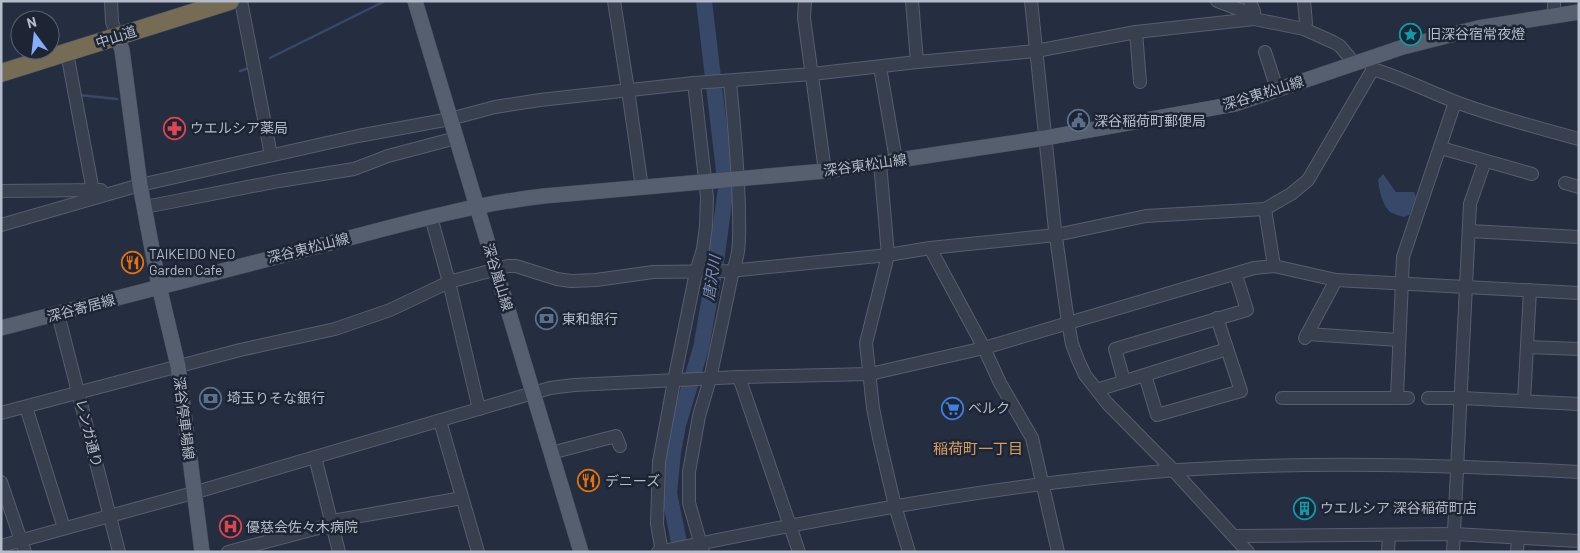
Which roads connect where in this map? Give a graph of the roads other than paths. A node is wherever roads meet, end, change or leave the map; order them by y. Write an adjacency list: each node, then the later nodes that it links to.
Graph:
1 (111, 1): 17 (street)
2 (230, 1): 17 (highway, 中山道)
3 (241, 1): 38 (street)
4 (415, 1): 33 (main road, 深谷嵐山線)
5 (614, 1): 30 (street)
6 (805, 1): 26 (street)
7 (912, 1): 21 (street)
8 (1031, 1): 18 (street)
9 (1217, 1): 14 (street)
10 (1250, 1): 14 (street)
11 (1304, 1): 15 (street)
12 (1554, 8): 13 (main road, 深谷東松山線); 23 (main road, 深谷東松山線)
13 (1579, 12)
14 (1254, 20): 15 (street); 16 (street)
15 (1304, 29): 22 (street)
16 (1136, 32): 18 (street); 28 (street)
17 (117, 36): 20 (highway, 中山道); 47 (main road)
18 (1036, 51): 21 (street); 35 (street)
19 (1265, 52): 31 (street)
20 (67, 53): 25 (highway, 中山道); 50 (street)
21 (917, 62): 24 (street)
22 (1354, 63): 23 (main road, 深谷東松山線); 31 (main road, 深谷東松山線)
23 (1371, 64): 32 (street); 54 (street)
24 (880, 67): 26 (street); 39 (street)
25 (1, 73)
26 (812, 74): 27 (street); 42 (street)
27 (728, 81): 29 (street); 44 (street)
28 (1140, 82)
29 (695, 83): 30 (street); 45 (street)
30 (628, 90): 33 (street); 49 (street)
31 (1277, 90): 35 (main road, 深谷東松山線)
32 (1455, 102): 36 (street); 37 (street)
33 (450, 119): 34 (main road, 深谷嵐山線); 38 (street)
34 (456, 138): 52 (street); 53 (main road, 深谷嵐山線)
35 (1045, 138): 39 (main road, 深谷東松山線); 58 (street)
36 (1579, 139)
37 (1441, 148): 40 (street); 69 (street)
38 (271, 155): 47 (street)
39 (896, 160): 41 (main road, 深谷東松山線)
40 (1486, 161): 43 (street); 57 (street)
41 (880, 163): 42 (main road, 深谷東松山線); 61 (street)
42 (825, 171): 44 (main road, 深谷東松山線)
43 (1532, 174)
44 (737, 179): 45 (main road, 深谷東松山線); 64 (street)
45 (707, 182): 49 (main road, 深谷東松山線); 65 (street)
46 (1565, 183): 48 (street)
47 (140, 185): 50 (street); 52 (main road); 56 (street)
48 (1579, 187)
49 (642, 188): 53 (main road, 深谷東松山線)
50 (93, 191): 51 (street)
51 (1, 192)
52 (145, 207): 70 (main road)
53 (477, 207): 55 (main road, 深谷東松山線); 63 (main road, 深谷嵐山線)
54 (1265, 209): 58 (street); 62 (street)
55 (431, 217): 68 (street); 70 (main road, 深谷東松山線)
56 (1, 225)
57 (1469, 231): 59 (street); 71 (street)
58 (1056, 235): 60 (street); 76 (street)
59 (1579, 237)
60 (930, 248): 61 (street); 80 (street)
61 (888, 255): 64 (street); 84 (street)
62 (1274, 266): 66 (street); 67 (street)
63 (496, 269): 65 (street); 68 (street); 92 (main road, 深谷嵐山線)
64 (731, 270): 65 (street); 87 (street)
65 (698, 272): 88 (street)
66 (1236, 275): 75 (street); 76 (street)
67 (1336, 280): 69 (street); 78 (street)
68 (449, 282): 83 (street); 99 (street)
69 (1402, 284): 71 (street); 78 (street)
70 (160, 286): 74 (main road, 深谷寄居線); 83 (main road, 深谷停車場線)
71 (1466, 287): 72 (street); 95 (street)
72 (1530, 290): 73 (street); 79 (street)
73 (1579, 293)
74 (58, 314): 77 (main road, 深谷寄居線); 91 (street, レンガ通り)
75 (1217, 318): 81 (street); 89 (street)
76 (1068, 322): 80 (street); 90 (street)
77 (1, 328)
78 (1399, 340): 93 (street)
79 (1527, 347): 82 (street); 96 (street)
80 (984, 348): 84 (street); 109 (street)
81 (1227, 349): 85 (street); 85 (street)
82 (1579, 349)
83 (178, 366): 91 (street); 110 (main road, 深谷停車場線)
84 (870, 374): 86 (street); 112 (street)
85 (1145, 375): 89 (street)
86 (739, 377): 87 (street); 115 (street)
87 (708, 379): 88 (street); 124 (street)
88 (676, 381): 92 (street); 126 (street)
89 (1124, 381): 90 (street)
90 (1097, 390): 106 (street)
91 (79, 392): 98 (street); 113 (street, レンガ通り)
92 (532, 392): 99 (street); 103 (main road, 深谷嵐山線)
93 (1282, 398)
94 (1428, 398): 95 (street)
95 (1461, 398): 96 (street); 105 (street)
96 (1524, 401): 97 (street)
97 (1579, 404)
98 (26, 406): 100 (street); 116 (street)
99 (479, 409): 101 (street)
100 (1, 413)
101 (440, 421): 104 (street); 111 (street)
102 (620, 446): 103 (street)
103 (551, 453): 132 (main road, 深谷嵐山線)
104 (315, 457): 110 (street); 114 (street)
105 (1457, 466): 106 (street); 107 (street); 117 (street)
106 (1174, 471): 109 (street); 119 (street)
107 (1579, 472)
108 (1, 482): 123 (street)
109 (1042, 484): 112 (street); 135 (street)
110 (193, 493): 113 (street); 128 (main road, 深谷停車場線)
111 (462, 498): 114 (street); 131 (street)
112 (895, 506): 115 (street); 134 (street)
113 (110, 516): 116 (street); 127 (street, レンガ通り)
114 (332, 523): 125 (street); 130 (street)
115 (790, 526): 124 (street); 133 (street)
116 (64, 528): 123 (street)
117 (1454, 534): 118 (street); 120 (street); 138 (street)
118 (1389, 535): 119 (street); 137 (street)
119 (1234, 536): 136 (street)
120 (1518, 538): 121 (street); 139 (street)
121 (1579, 541)
122 (1, 546): 123 (street)
123 (23, 546)
124 (700, 546): 126 (street)
125 (266, 547): 129 (street)
126 (662, 551)
127 (119, 552)
128 (202, 552)
129 (228, 552)
130 (338, 552)
131 (478, 552)
132 (581, 552)
133 (799, 552)
134 (909, 552)
135 (1058, 552)
136 (1248, 552)
137 (1388, 552)
138 (1452, 552)
139 (1517, 552)

